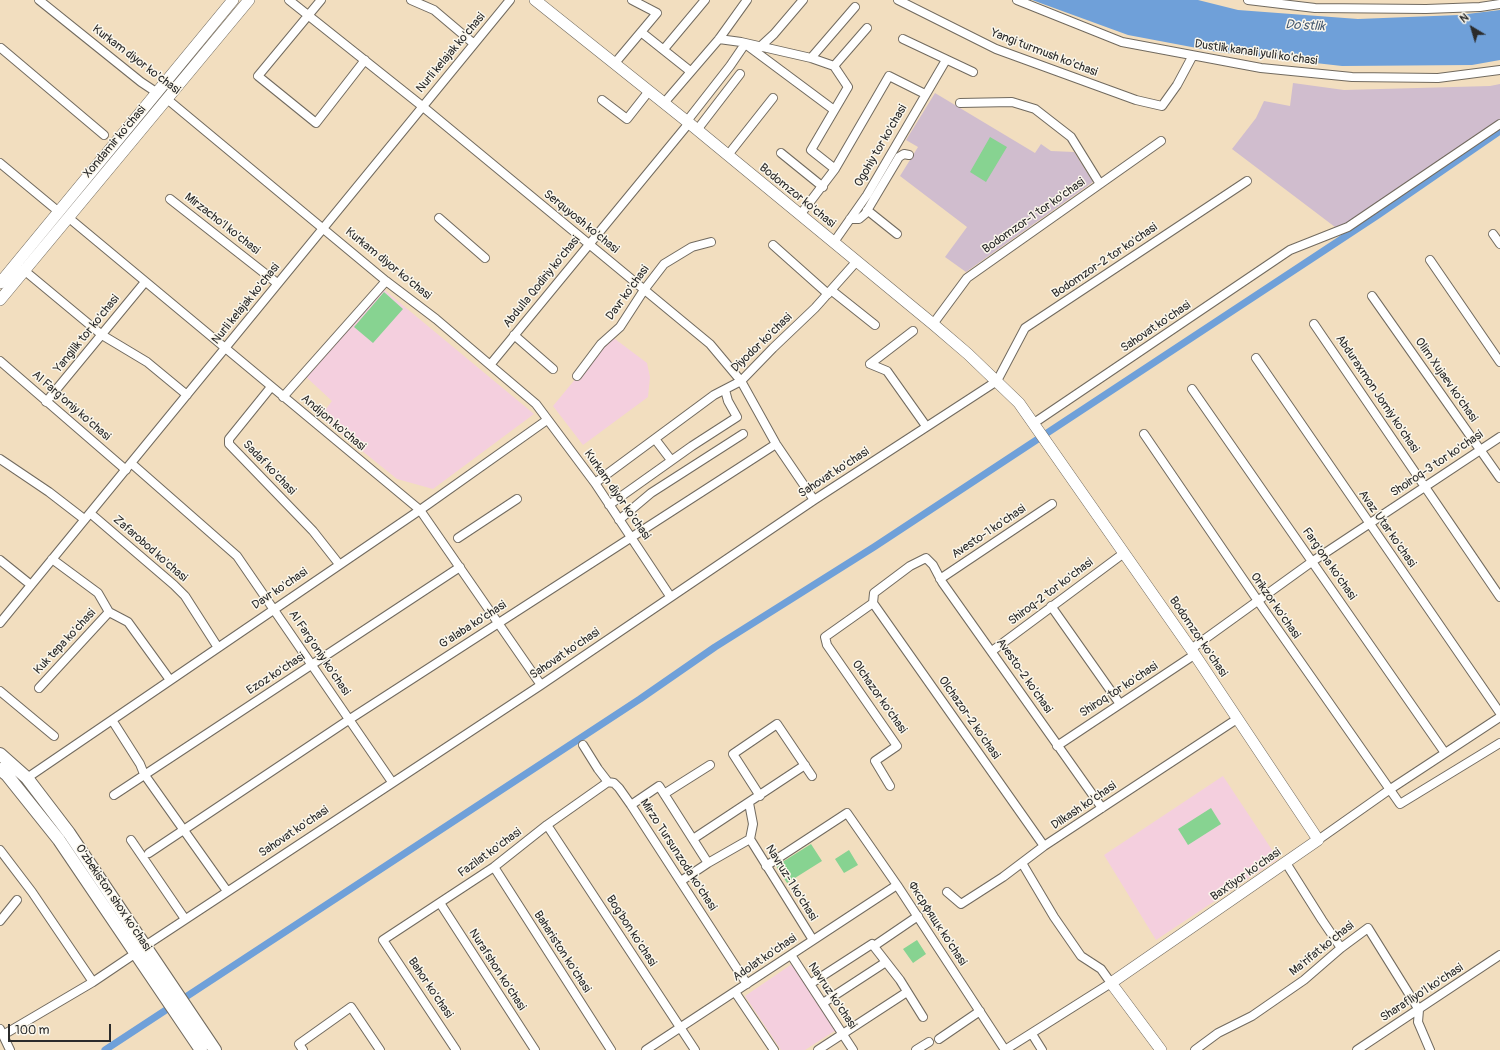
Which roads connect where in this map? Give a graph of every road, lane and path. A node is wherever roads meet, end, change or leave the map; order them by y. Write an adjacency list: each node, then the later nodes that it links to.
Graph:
1 (39, 0): 40 (street, Kurkam diyor ko'chasi)
2 (233, 0): 40 (street, Xondamir ko'chasi)
3 (249, 0): 43 (street, Xondamir ko'chasi)
4 (289, 0): 19 (street, Serquyosh ko'chasi)
5 (321, 0): 19 (street)
6 (410, 0): 25 (street)
7 (510, 0): 25 (street, Nurli kelajak ko'chasi)
8 (534, 0): 33 (street, Bodomzor ko'chasi)
9 (632, 0): 21 (street)
10 (705, 0): 28 (street)
11 (747, 0): 22 (street)
12 (803, 0): 26 (street)
13 (898, 0): 29 (street, Yangi turmush ko'chasi)
14 (1017, 0): 29 (street, Dustlik kanali yuli ko'chasi)
15 (1248, 0): 16 (street)
16 (1480, 4): 17 (street)
17 (1500, 4)
18 (855, 7): 30 (street)
19 (308, 15): 31 (street, Serquyosh ko'chasi); 31 (street)
20 (867, 28): 34 (street)
21 (641, 32): 28 (street); 33 (street)
22 (719, 39): 24 (street); 36 (street)
23 (903, 39): 32 (street)
24 (743, 43): 26 (street); 48 (street); 50 (street)
25 (474, 44): 47 (street, Nurli kelajak ko'chasi)
26 (761, 46): 30 (street)
27 (1, 48): 51 (street)
28 (664, 49): 36 (street)
29 (1192, 57): 35 (street, Dustlik kanali yuli ko'chasi)
30 (811, 58): 34 (street)
31 (365, 60): 47 (street, Serquyosh ko'chasi)
32 (946, 60): 37 (street); 41 (street, Ogohiy tor ko'chasi)
33 (615, 63): 39 (street, Bodomzor ko'chasi)
34 (834, 66): 48 (street)
35 (1500, 70)
36 (690, 71): 45 (street)
37 (973, 72)
38 (740, 74): 50 (street)
39 (649, 91): 44 (street); 45 (street, Bodomzor ko'chasi)
40 (156, 92): 43 (street, Kurkam diyor ko'chasi); 63 (street, Xondamir ko'chasi)
41 (925, 94): 57 (street); 66 (street, Ogohiy tor ko'chasi)
42 (773, 98): 55 (street)
43 (167, 99): 63 (street, Xondamir ko'chasi); 67 (street, Kurkam diyor ko'chasi)
44 (602, 100)
45 (664, 103): 50 (street, Bodomzor ko'chasi)
46 (960, 103): 59 (street)
47 (422, 106): 67 (street, Nurli kelajak ko'chasi); 72 (street, Serquyosh ko'chasi)
48 (834, 110): 57 (street)
49 (1500, 124): 110 (street, Sahovat ko'chasi)
50 (691, 125): 55 (street, Bodomzor ko'chasi); 72 (street, Abdulla Qodiriy ko'chasi)
51 (104, 135)
52 (1162, 141): 59 (street, Bodomzor-1 tor ko'chasi)
53 (781, 152): 60 (street)
54 (909, 155): 62 (street)
55 (728, 156): 64 (street, Bodomzor ko'chasi)
56 (0, 163): 63 (street, Andijon ko'chasi)
57 (835, 169): 60 (street)
58 (1247, 181): 101 (street, Bodomzor-2 tor ko'chasi)
59 (1100, 184): 87 (street, Bodomzor-1 tor ko'chasi)
60 (823, 186): 64 (street)
61 (170, 199): 82 (street, Mirzacho'l ko'chasi)
62 (867, 210): 66 (street); 68 (street)
63 (64, 215): 78 (street, Xondamir ko'chasi); 80 (street, Andijon ko'chasi); 81 (street, Xondamir ko'chasi)
64 (800, 215): 71 (street, Bodomzor ko'chasi)
65 (439, 218): 75 (street)
66 (850, 219): 71 (street, Ogohiy tor ko'chasi)
67 (323, 228): 79 (street, Kurkam diyor ko'chasi); 82 (street, Nurli kelajak ko'chasi)
68 (897, 234)
69 (1493, 234): 73 (street)
70 (711, 242): 83 (street, Davr ko'chasi)
71 (834, 242): 77 (street, Bodomzor ko'chasi)
72 (588, 243): 83 (street, Serquyosh ko'chasi); 92 (street, Abdulla Qodiriy ko'chasi)
73 (1500, 244)
74 (773, 245): 84 (street)
75 (485, 258)
76 (1430, 260): 96 (street)
77 (856, 262): 84 (street, Diyodor ko'chasi); 87 (street, Bodomzor ko'chasi)
78 (25, 271): 86 (street, Xondamir ko'chasi); 91 (street)
79 (386, 280): 97 (street, Kurkam diyor ko'chasi); 106 (street)
80 (145, 282): 91 (street, Yangilik tor ko'chasi); 93 (street, Andijon ko'chasi)
81 (0, 283)
82 (277, 283): 93 (street, Nurli kelajak ko'chasi)
83 (644, 290): 99 (street, Davr ko'chasi); 100 (street, Serquyosh ko'chasi)
84 (830, 292): 89 (street); 100 (street, Diyodor ko'chasi)
85 (1372, 296): 116 (street, Olim Xujaev ko'chasi)
86 (0, 300)
87 (932, 324): 101 (street, Bodomzor ko'chasi)
88 (1314, 324): 123 (street, Abduraxmon Jomiy ko'chasi)
89 (875, 325)
90 (913, 331): 109 (street)
91 (102, 335): 105 (street); 107 (street, Yangilik tor ko'chasi)
92 (514, 335): 97 (street, Abdulla Qodiriy ko'chasi); 98 (street)
93 (226, 348): 102 (street, Andijon ko'chasi); 105 (street, Nurli kelajak ko'chasi)
94 (1256, 358): 131 (street, Avaz Utar ko'chasi)
95 (0, 362): 107 (street, Al Farg'oniy ko'chasi)
96 (1500, 362)
97 (490, 365): 108 (street, Kurkam diyor ko'chasi)
98 (553, 370)
99 (577, 376)
100 (741, 381): 104 (street, Diyodor ko'chasi); 115 (street, Serquyosh ko'chasi)
101 (997, 381): 109 (street, Sahovat ko'chasi); 110 (street, Bodomzor ko'chasi)
102 (271, 387): 106 (street, Andijon ko'chasi); 138 (street, Sadaf ko'chasi)
103 (1192, 389): 137 (street, Farg'ona ko'chasi)
104 (725, 390): 114 (street, Diyodor ko'chasi); 118 (street)
105 (187, 395): 119 (street, Nurli kelajak ko'chasi)
106 (283, 397): 128 (street, Andijon ko'chasi)
107 (46, 402): 120 (street, Al Farg'oniy ko'chasi)
108 (547, 420): 122 (street, Kurkam diyor ko'chasi); 128 (street, Davr ko'chasi)
109 (926, 426): 125 (street, Sahovat ko'chasi)
110 (1036, 426): 134 (street, Bodomzor ko'chasi)
111 (743, 434): 130 (street)
112 (1144, 434): 144 (street, Orikzor ko'chasi)
113 (1500, 437): 116 (street, Shoiroq-3 tor ko'chasi)
114 (655, 438): 118 (street); 122 (street, Diyodor ko'chasi)
115 (776, 444): 125 (street, Serquyosh ko'chasi); 133 (street, G'alaba ko'chasi)
116 (1481, 450): 121 (street, Olim Xujaev ko'chasi); 123 (street, Shoiroq-3 tor ko'chasi)
117 (0, 459): 129 (street, Zafarobod ko'chasi)
118 (671, 460): 127 (street)
119 (131, 463): 120 (street, Nurli kelajak ko'chasi); 147 (street, Al Farg'oniy ko'chasi)
120 (126, 470): 129 (street, Nurli kelajak ko'chasi)
121 (1500, 478)
122 (595, 483): 127 (street, Kurkam diyor ko'chasi)
123 (1426, 487): 131 (street, Shoiroq-3 tor ko'chasi); 143 (street, Abduraxmon Jomiy ko'chasi)
124 (517, 499): 132 (street)
125 (814, 500): 142 (street, Sahovat ko'chasi)
126 (1052, 504): 140 (street, Avesto-1 ko'chasi)
127 (609, 505): 130 (street, Kurkam diyor ko'chasi)
128 (420, 510): 138 (street, Davr ko'chasi); 139 (street, Andijon ko'chasi)
129 (87, 516): 135 (street, Nurli kelajak ko'chasi); 151 (street, Zafarobod ko'chasi)
130 (619, 520): 133 (street, Kurkam diyor ko'chasi)
131 (1368, 523): 137 (street, Shoiroq-3 tor ko'chasi); 160 (street, Avaz Utar ko'chasi)
132 (458, 538)
133 (631, 538): 142 (street, Kurkam diyor ko'chasi); 150 (street, G'alaba ko'chasi)
134 (1124, 553): 146 (street, Shiroq-2 tor ko'chasi); 153 (street, Bodomzor ko'chasi)
135 (52, 559): 141 (street, Nurli kelajak ko'chasi); 148 (street)
136 (0, 560): 141 (street)
137 (1313, 561): 144 (street, Shoiroq-3 tor ko'chasi); 169 (street, Farg'ona ko'chasi)
138 (338, 564): 147 (street, Davr ko'chasi)
139 (460, 567): 150 (street, Andijon ko'chasi); 154 (street, Ezoz ko'chasi)
140 (940, 578): 145 (street, Avesto-2 ko'chasi); 152 (street, Avesto-2 ko'chasi)
141 (31, 586): 149 (street, Nurli kelajak ko'chasi)
142 (670, 596): 156 (street, Sahovat ko'chasi)
143 (1500, 597)
144 (1258, 601): 153 (street, Shoiroq-3 tor ko'chasi); 180 (street, Orikzor ko'chasi)
145 (873, 603): 179 (street, Olchazor ko'chasi); 193 (street, Olchazor-2 ko'chasi)
146 (1052, 606): 152 (street, Shiroq-2 tor ko'chasi); 159 (street)
147 (274, 608): 151 (street, Davr ko'chasi); 154 (street, Al Farg'oniy ko'chasi)
148 (109, 612): 155 (street); 157 (street, Kuk tepa ko'chasi)
149 (0, 623)
150 (498, 624): 156 (street, Andijon ko'chasi); 162 (street, G'alaba ko'chasi)
151 (217, 646): 155 (street, Davr ko'chasi)
152 (992, 650): 168 (street, Avesto-2 ko'chasi)
153 (1193, 652): 159 (street, Shiroq tor ko'chasi); 163 (street, Bodomzor ko'chasi)
154 (312, 664): 162 (street, Al Farg'oniy ko'chasi); 174 (street, Ezoz ko'chasi)
155 (170, 680): 164 (street, Davr ko'chasi)
156 (541, 685): 177 (street, Sahovat ko'chasi)
157 (39, 688)
158 (0, 691): 165 (street)
159 (1120, 704): 168 (street, Shiroq tor ko'chasi)
160 (1500, 714)
161 (1500, 717): 169 (street, Baxtiyor ko'chasi)
162 (350, 719): 177 (street, Al Farg'oniy ko'chasi); 188 (street, G'alaba ko'chasi)
163 (1237, 719): 186 (street, Dilkash ko'chasi); 192 (street, Bodomzor ko'chasi)
164 (112, 720): 174 (street); 176 (street, Davr ko'chasi)
165 (54, 736)
166 (1500, 743): 180 (street, Orikzor ko'chasi)
167 (583, 745): 178 (street, Mirzo Tursunzoda ko'chasi)
168 (1057, 746): 186 (street, Avesto-2 ko'chasi)
169 (1445, 753): 180 (street, Baxtiyor ko'chasi)
170 (0, 754): 176 (main road, O'zbekiston shox ko'chasi)
171 (710, 765): 181 (street)
172 (805, 765): 175 (street); 183 (street); 183 (street)
173 (2, 774): 214 (main road, O'zbekiston shox ko'chasi)
174 (144, 774): 182 (street, Ezoz ko'chasi); 188 (street)
175 (812, 776)
176 (27, 778): 214 (main road, O'zbekiston shox ko'chasi)
177 (392, 782): 203 (street, Sahovat ko'chasi)
178 (608, 782): 185 (street, Mirzo Tursunzoda ko'chasi); 187 (street, Fazilat ko'chasi)
179 (890, 786)
180 (1389, 790): 192 (street, Baxtiyor ko'chasi)
181 (664, 794): 185 (street); 189 (street)
182 (114, 795)
183 (760, 796): 184 (street)
184 (749, 803): 189 (street); 190 (street)
185 (631, 805): 201 (street, Mirzo Tursunzoda ko'chasi)
186 (1102, 808): 193 (street, Dilkash ko'chasi)
187 (547, 825): 200 (street, Fazilat ko'chasi); 229 (street, Bog'bon ko'chasi)
188 (184, 829): 195 (street, G'alaba ko'chasi); 203 (street)
189 (693, 839): 198 (street)
190 (750, 839): 198 (street); 199 (street, Navruz-1 ko'chasi)
191 (131, 840): 208 (street)
192 (1318, 840): 197 (street, Baxtiyor ko'chasi)
193 (1044, 846): 196 (street, Dilkash ko'chasi)
194 (0, 850): 218 (street)
195 (149, 853)
196 (1022, 862): 204 (street, Dilkash ko'chasi); 219 (street)
197 (1286, 862): 213 (street); 219 (street, Baxtiyor ko'chasi)
198 (708, 863): 201 (street)
199 (766, 866): 202 (street, Фксрфящк ko'chasi); 211 (street, Navruz-1 ko'chasi)
200 (494, 867): 206 (street, Fazilat ko'chasi); 242 (street, Bahariston ko'chasi)
201 (681, 881): 220 (street, Mirzo Tursunzoda ko'chasi)
202 (898, 886): 207 (street, Фксрфящк ko'chasi); 211 (street, Adolat ko'chasi)
203 (227, 891): 208 (street, Sahovat ko'chasi)
204 (947, 892)
205 (17, 900): 209 (street)
206 (440, 902): 210 (street, Fazilat ko'chasi); 241 (street, Nurafshon ko'chasi)
207 (918, 916): 212 (street); 226 (street, Фксрфящк ko'chasi)
208 (185, 919): 214 (street, Sahovat ko'chasi)
209 (0, 921)
210 (383, 940): 240 (street, Bahor ko'chasi)
211 (813, 940): 215 (street, Adolat ko'chasi)
212 (873, 945): 217 (street); 221 (street)
213 (1341, 948): 225 (street, Ma'rifat ko'chasi); 252 (street, Ma'rifat ko'chasi)
214 (140, 949): 218 (street, Sahovat ko'chasi); 227 (main road, O'zbekiston shox ko'chasi)
215 (791, 955): 220 (street, Adolat ko'chasi); 221 (street, Navruz ko'chasi)
216 (1500, 955): 225 (street, Sharafliyo'l ko'chasi)
217 (886, 962): 223 (street); 224 (street)
218 (94, 982): 230 (street, Sahovat ko'chasi)
219 (1111, 983): 232 (street, Baxtiyor ko'chasi); 251 (street)
220 (747, 984): 222 (street, Adolat ko'chasi)
221 (810, 984): 224 (street, Navruz ko'chasi)
222 (736, 992): 229 (street, Adolat ko'chasi); 245 (street)
223 (907, 992): 228 (street); 231 (street)
224 (823, 1003): 231 (street, Navruz ko'chasi)
225 (1419, 1010): 253 (street, Sharafliyo'l ko'chasi); 254 (street, Ma'rifat ko'chasi)
226 (980, 1011): 233 (street); 249 (street, Фксрфящк ko'chasi)
227 (184, 1014): 237 (main road, O'zbekiston shox ko'chasi); 238 (main road, O'zbekiston shox ko'chasi)
228 (923, 1017)
229 (680, 1028): 243 (street, Adolat ko'chasi); 244 (street, Bog'bon ko'chasi)
230 (2, 1032): 236 (street)
231 (843, 1033): 246 (street); 247 (street, Navruz ko'chasi)
232 (1032, 1034): 249 (street, Baxtiyor ko'chasi); 250 (street)
233 (939, 1038)
234 (929, 1042): 248 (street)
235 (301, 1047): 239 (street)
236 (10, 1050)
237 (201, 1050)
238 (215, 1050)
239 (380, 1050)
240 (456, 1050)
241 (535, 1050)
242 (611, 1050)
243 (646, 1050)
244 (695, 1050)
245 (774, 1050)
246 (818, 1050)
247 (853, 1050)
248 (916, 1050)
249 (1005, 1050)
250 (1042, 1050)
251 (1161, 1050)
252 (1195, 1050)
253 (1357, 1050)
254 (1430, 1050)

